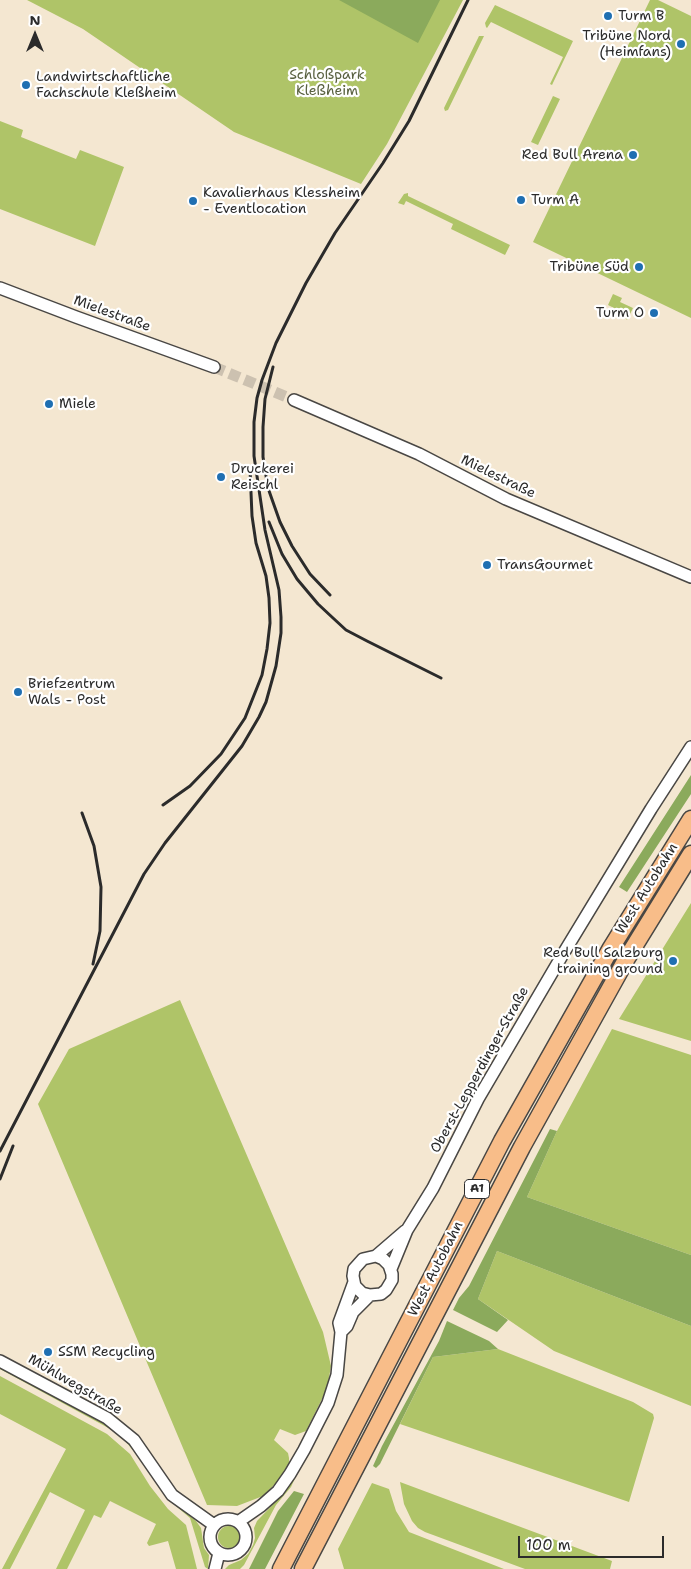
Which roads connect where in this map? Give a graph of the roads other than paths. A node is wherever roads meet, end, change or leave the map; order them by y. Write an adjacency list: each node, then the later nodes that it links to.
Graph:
1 (0, 288): 2 (street, Mielestraße)
2 (214, 367)
3 (294, 400): 4 (street, Mielestraße)
4 (691, 576)
5 (691, 747): 8 (street, Oberst-Lepperdinger-Straße)
6 (691, 819): 19 (highway, West Autobahn / A1)
7 (691, 854): 20 (highway, West Autobahn / A1)
8 (407, 1230): 9 (street, Oberst-Lepperdinger-Straße); 10 (street, Oberst-Lepperdinger-Straße)
9 (376, 1256): 10 (street); 11 (street, Oberst-Lepperdinger-Straße)
10 (391, 1269): 12 (street, Oberst-Lepperdinger-Straße)
11 (354, 1282): 12 (street); 13 (street, Oberst-Lepperdinger-Straße)
12 (370, 1296): 13 (street, Oberst-Lepperdinger-Straße)
13 (341, 1332): 15 (street, Oberst-Lepperdinger-Straße)
14 (0, 1360): 16 (street, Mühlwegstraße)
15 (238, 1522): 16 (street); 17 (street)
16 (214, 1525): 17 (street)
17 (219, 1553): 18 (street)
18 (215, 1569)
19 (280, 1569)
20 (303, 1569)

